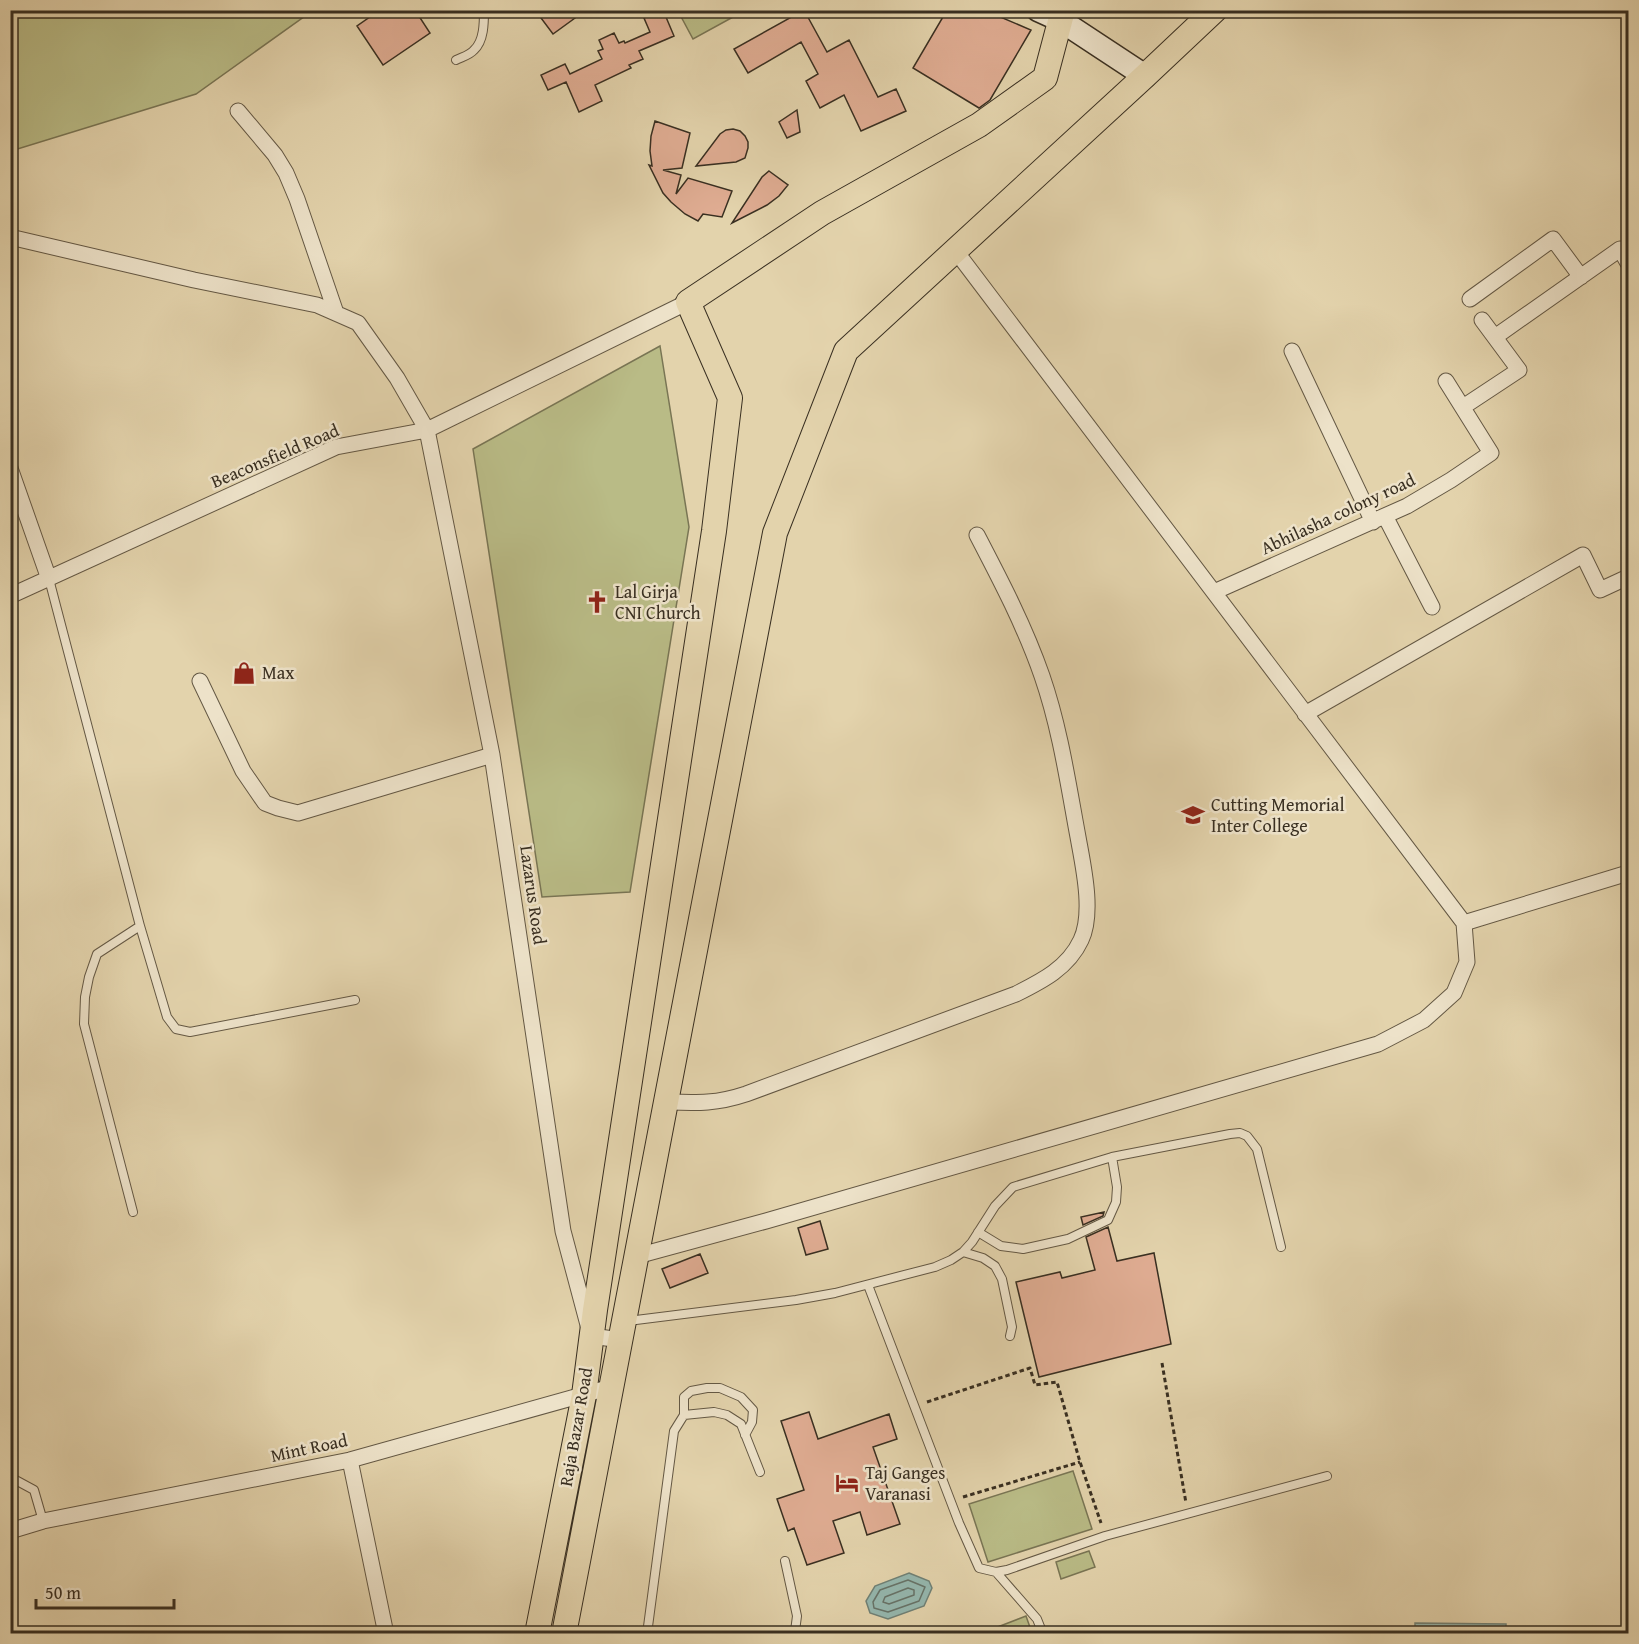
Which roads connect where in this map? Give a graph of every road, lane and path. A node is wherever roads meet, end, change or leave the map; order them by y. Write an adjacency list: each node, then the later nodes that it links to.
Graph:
1 (484, 10): 5 (lane)
2 (1038, 10): 4 (street)
3 (1215, 10): 6 (main road, Raja Bazar Road)
4 (1061, 15): 6 (street); 13 (main road)
5 (456, 60)
6 (1145, 76): 9 (main road, Raja Bazar Road)
7 (238, 111): 14 (street)
8 (10, 237): 14 (street, Lazarus Road)
9 (955, 250): 26 (street); 36 (main road, Raja Bazar Road)
10 (1629, 263): 11 (street)
11 (1581, 277): 12 (street); 16 (street)
12 (1470, 299)
13 (688, 302): 20 (street, Beaconsfield Road); 45 (main road, Raja Bazar Road)
14 (336, 313): 20 (street, Lazarus Road)
15 (1482, 320): 16 (street)
16 (1495, 337): 19 (street)
17 (1292, 351): 22 (street)
18 (1446, 381): 19 (street, Abhilasha colony road)
19 (1463, 407): 22 (street, Abhilasha colony road)
20 (427, 430): 25 (street, Beaconsfield Road); 31 (street, Lazarus Road)
21 (10, 468): 25 (street)
22 (1379, 519): 26 (street, Abhilasha colony road); 28 (street)
23 (977, 535): 36 (street)
24 (1629, 577): 30 (street)
25 (50, 579): 27 (street, Beaconsfield Road); 34 (lane)
26 (1214, 592): 30 (street)
27 (10, 596)
28 (1432, 607)
29 (200, 681): 31 (street)
30 (1305, 714): 33 (street)
31 (492, 755): 45 (street, Lazarus Road)
32 (1629, 873): 33 (street)
33 (1464, 923): 42 (street)
34 (140, 926): 35 (lane); 38 (lane)
35 (355, 1000)
36 (666, 1102): 42 (main road, Raja Bazar Road)
37 (1112, 1157): 39 (lane); 39 (lane); 40 (lane)
38 (133, 1212)
39 (978, 1232): 41 (lane)
40 (1281, 1247)
41 (963, 1252): 43 (lane); 46 (lane)
42 (637, 1256): 44 (main road, Raja Bazar Road)
43 (868, 1285): 44 (lane); 50 (lane)
44 (622, 1331): 45 (street); 48 (main road, Raja Bazar Road)
45 (591, 1336): 49 (main road, Raja Bazar Road)
46 (1010, 1336)
47 (1162, 1363): 59 (path)
48 (611, 1387): 49 (street, Mint Road); 67 (main road, Raja Bazar Road)
49 (584, 1395): 53 (street, Mint Road); 66 (main road, Raja Bazar Road)
50 (914, 1406): 54 (path); 58 (lane)
51 (684, 1415): 52 (lane); 52 (lane); 68 (lane)
52 (746, 1436): 55 (lane)
53 (350, 1460): 60 (street, Mint Road); 65 (street)
54 (1080, 1462): 58 (path); 62 (path)
55 (760, 1472)
56 (1327, 1476): 59 (lane)
57 (10, 1477): 60 (lane)
58 (950, 1501): 64 (lane)
59 (1188, 1514): 62 (lane)
60 (43, 1521): 61 (street, Mint Road)
61 (10, 1531)
62 (1106, 1536): 64 (lane)
63 (785, 1561): 69 (lane)
64 (996, 1572): 70 (lane)
65 (386, 1634)
66 (537, 1634)
67 (564, 1634)
68 (647, 1634)
69 (791, 1634)
70 (1043, 1634)

